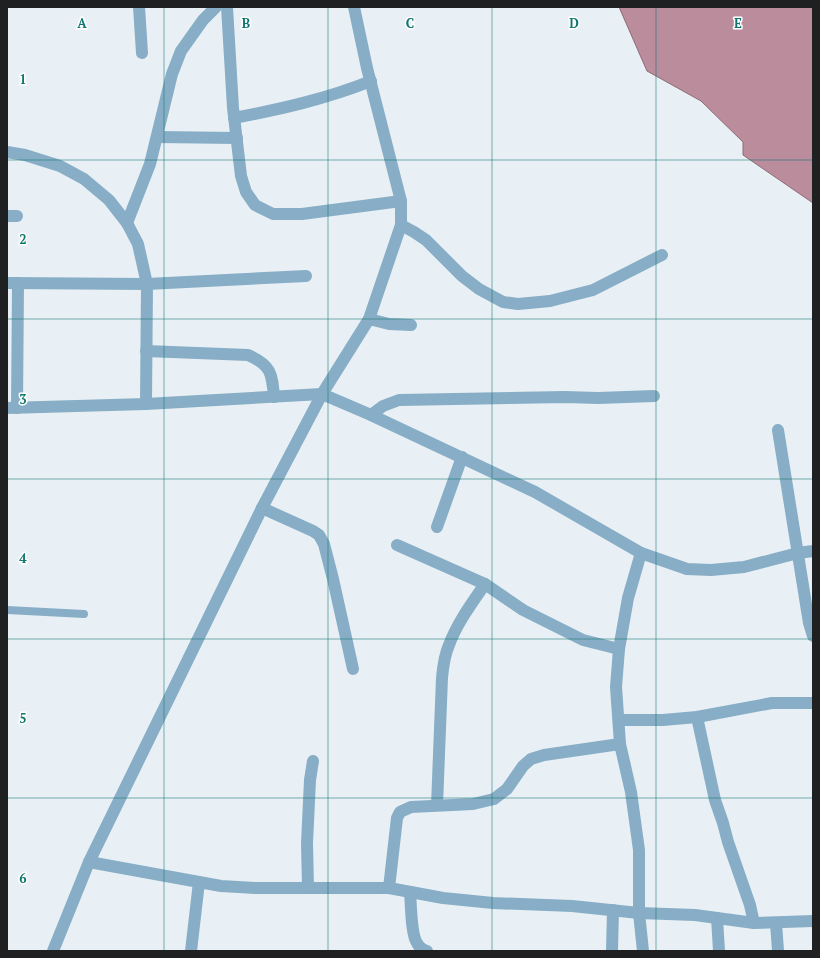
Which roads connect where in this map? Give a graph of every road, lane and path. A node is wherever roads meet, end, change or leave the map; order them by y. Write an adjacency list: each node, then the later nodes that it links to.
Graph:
1 (139, 7): 5 (street)
2 (216, 7): 8 (street)
3 (227, 7): 7 (street)
4 (354, 7): 6 (street)
5 (142, 53)
6 (371, 81): 7 (street); 11 (street)
7 (234, 118): 9 (street)
8 (157, 137): 9 (street); 12 (street)
9 (237, 138): 11 (street)
10 (7, 152): 12 (street)
11 (401, 200): 13 (street)
12 (127, 224): 17 (street)
13 (401, 225): 14 (street); 18 (street)
14 (662, 255)
15 (306, 276): 17 (street)
16 (13, 283): 17 (street); 20 (street)
17 (147, 284): 21 (street)
18 (369, 319): 19 (street); 22 (street)
19 (411, 325)
20 (13, 347): 26 (street)
21 (146, 351): 24 (street); 25 (street)
22 (322, 394): 24 (street); 27 (street); 30 (street)
23 (654, 396): 27 (street)
24 (274, 397): 25 (street)
25 (146, 404): 26 (street)
26 (12, 408)
27 (371, 415): 29 (street)
28 (778, 430): 35 (street)
29 (462, 458): 31 (street); 34 (street)
30 (262, 508): 41 (street); 48 (street)
31 (437, 527)
32 (397, 545): 36 (street)
33 (813, 552): 35 (street)
34 (641, 553): 35 (street); 40 (street)
35 (798, 553): 39 (street)
36 (485, 584): 40 (street); 47 (street)
37 (7, 610): 38 (lane)
38 (84, 614)
39 (813, 636)
40 (620, 649): 44 (street)
41 (353, 669)
42 (813, 703): 43 (street)
43 (697, 717): 44 (street); 57 (street)
44 (619, 720): 45 (street)
45 (620, 744): 47 (street); 54 (street)
46 (313, 761): 50 (street)
47 (437, 805): 51 (street)
48 (89, 862): 49 (street); 59 (street)
49 (199, 882): 50 (street); 60 (street)
50 (308, 888): 51 (street)
51 (389, 888): 52 (street)
52 (410, 892): 53 (street); 61 (street)
53 (613, 910): 54 (street); 62 (street)
54 (639, 913): 55 (street); 63 (street)
55 (717, 918): 57 (street); 64 (street)
56 (813, 921): 58 (street)
57 (754, 923): 58 (street)
58 (776, 923): 65 (street)
59 (53, 951)
60 (191, 951)
61 (427, 951)
62 (612, 951)
63 (642, 951)
64 (719, 951)
65 (778, 951)

